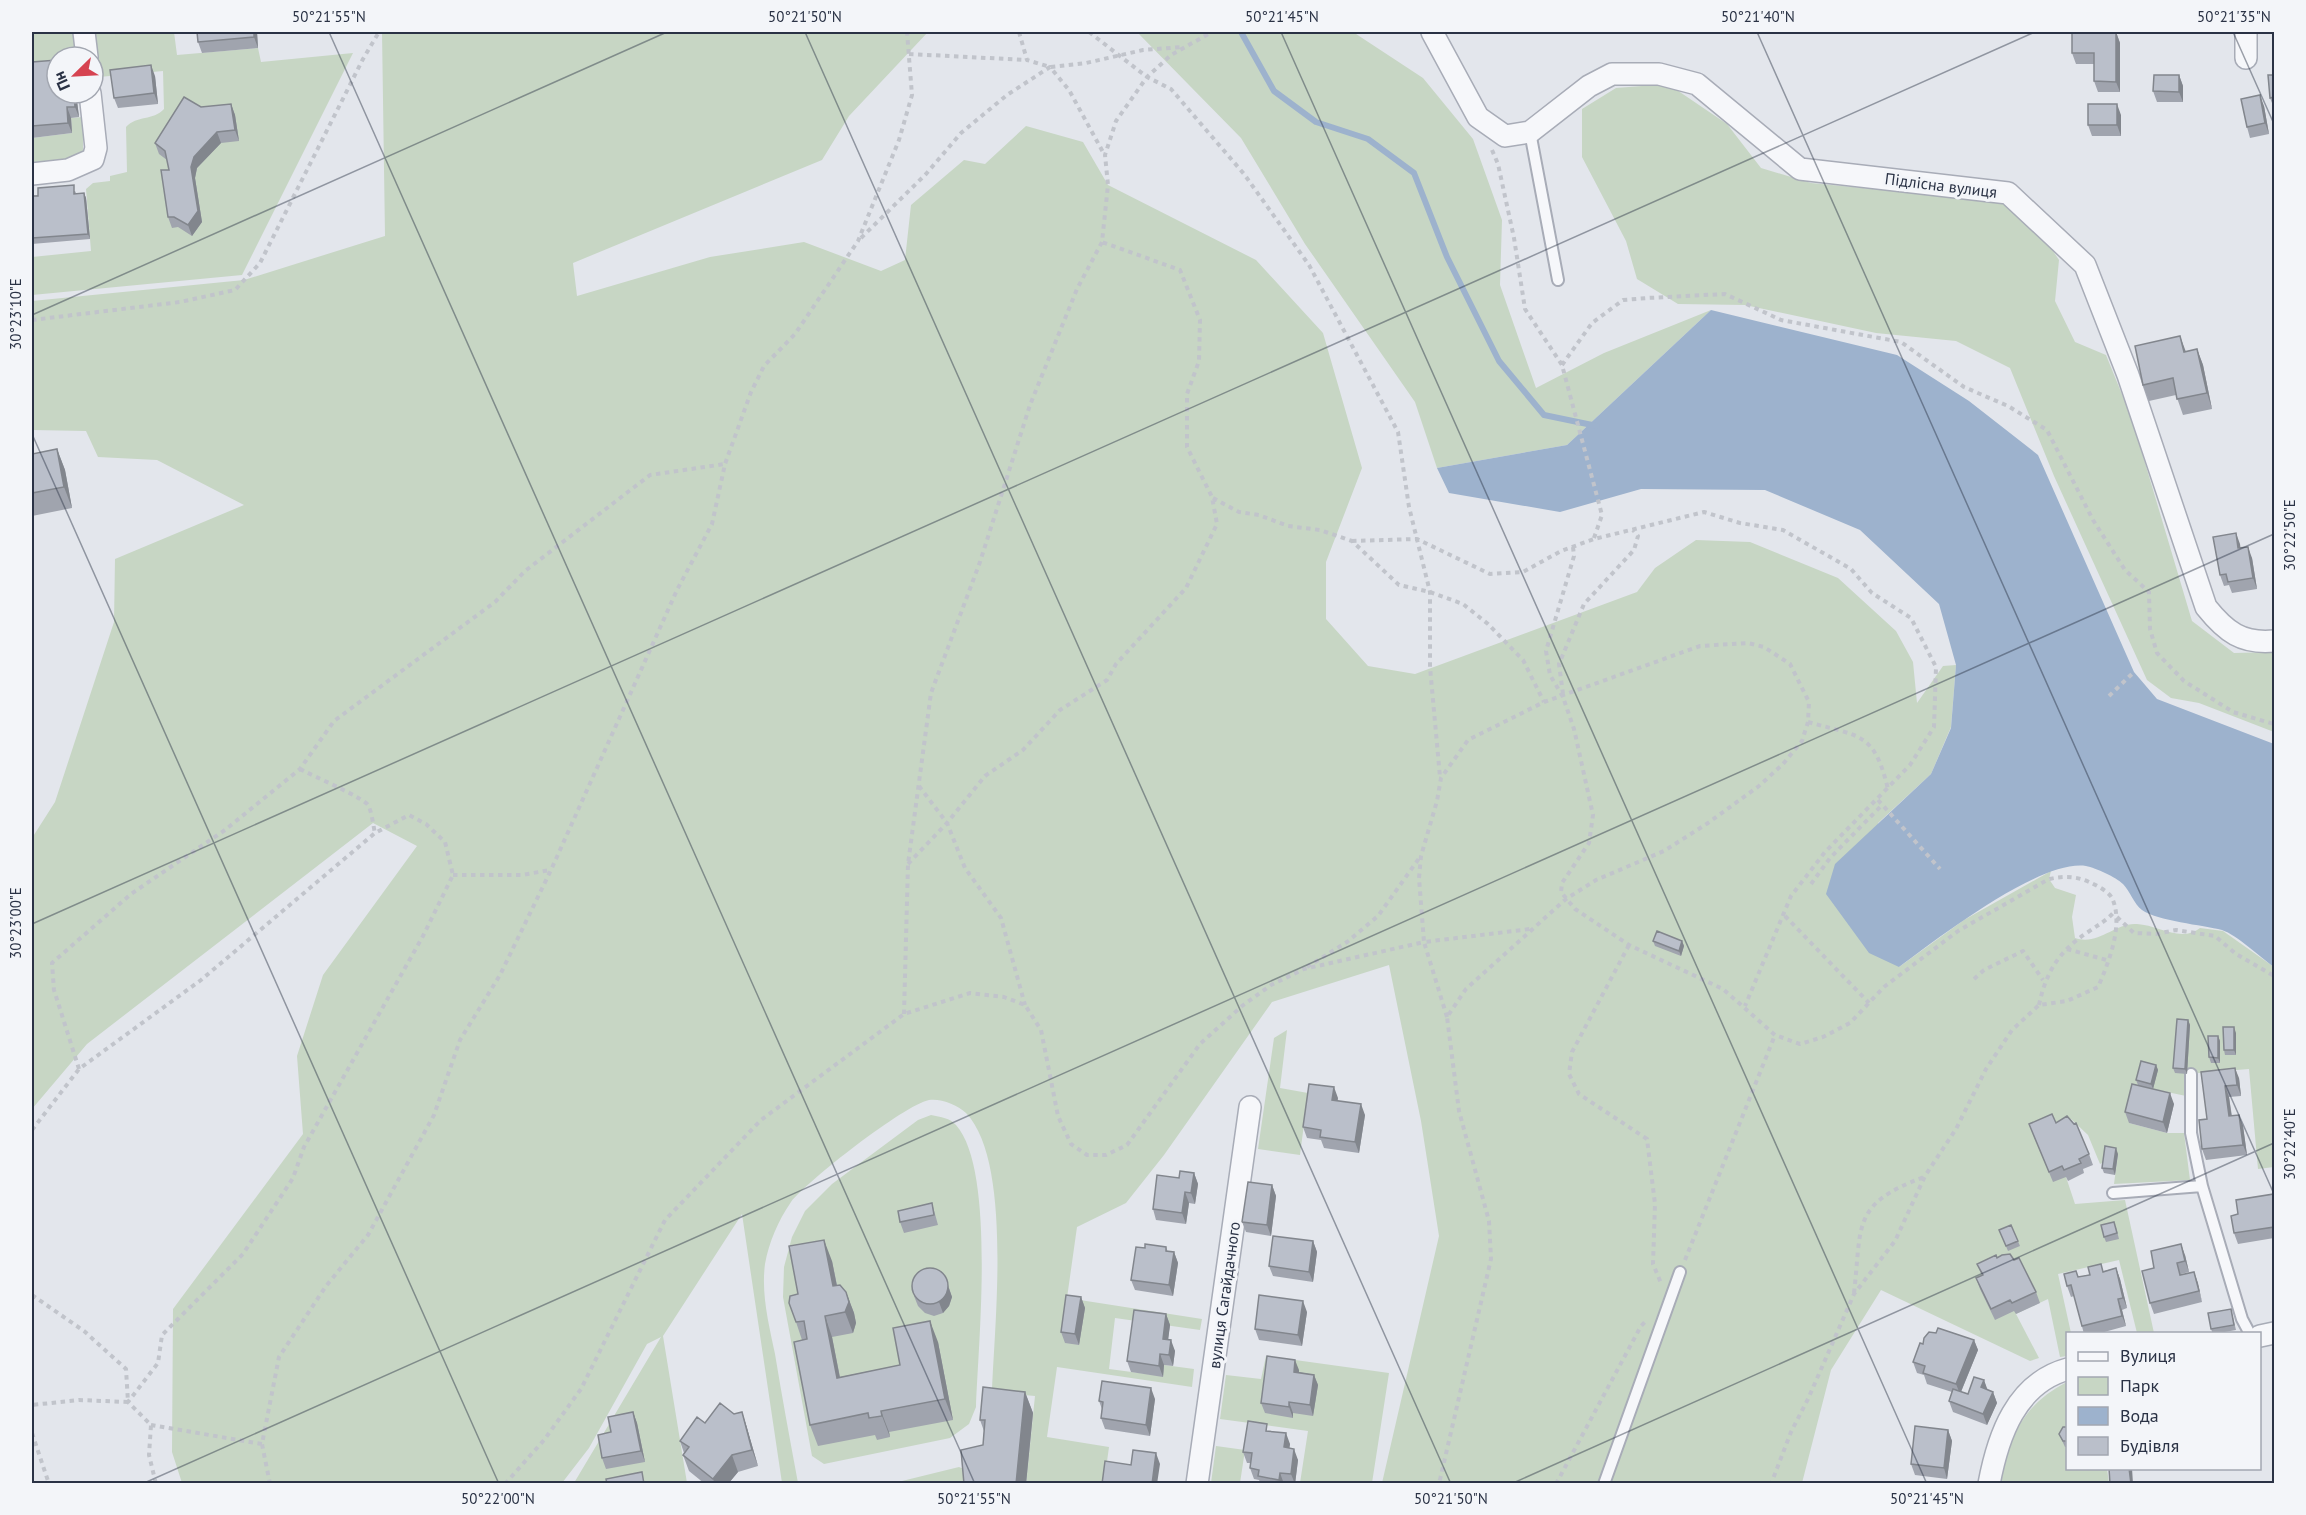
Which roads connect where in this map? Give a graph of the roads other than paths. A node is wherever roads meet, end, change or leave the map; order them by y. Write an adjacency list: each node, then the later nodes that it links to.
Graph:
1 (1432, 32): 5 (street)
2 (2246, 32): 3 (street)
3 (2246, 58)
4 (91, 105): 6 (street)
5 (1530, 132): 7 (lane); 8 (street, Підлісна вулиця)
6 (32, 174)
7 (1558, 280)
8 (2274, 641)
9 (2192, 1074): 11 (lane)
10 (1250, 1107): 16 (street, вулиця Сагайдачного)
11 (2202, 1186): 12 (lane); 14 (lane)
12 (2113, 1193)
13 (1680, 1272): 17 (lane)
14 (2249, 1332)
15 (2066, 1369): 18 (street)
16 (1197, 1484)
17 (1604, 1484)
18 (1989, 1484)

